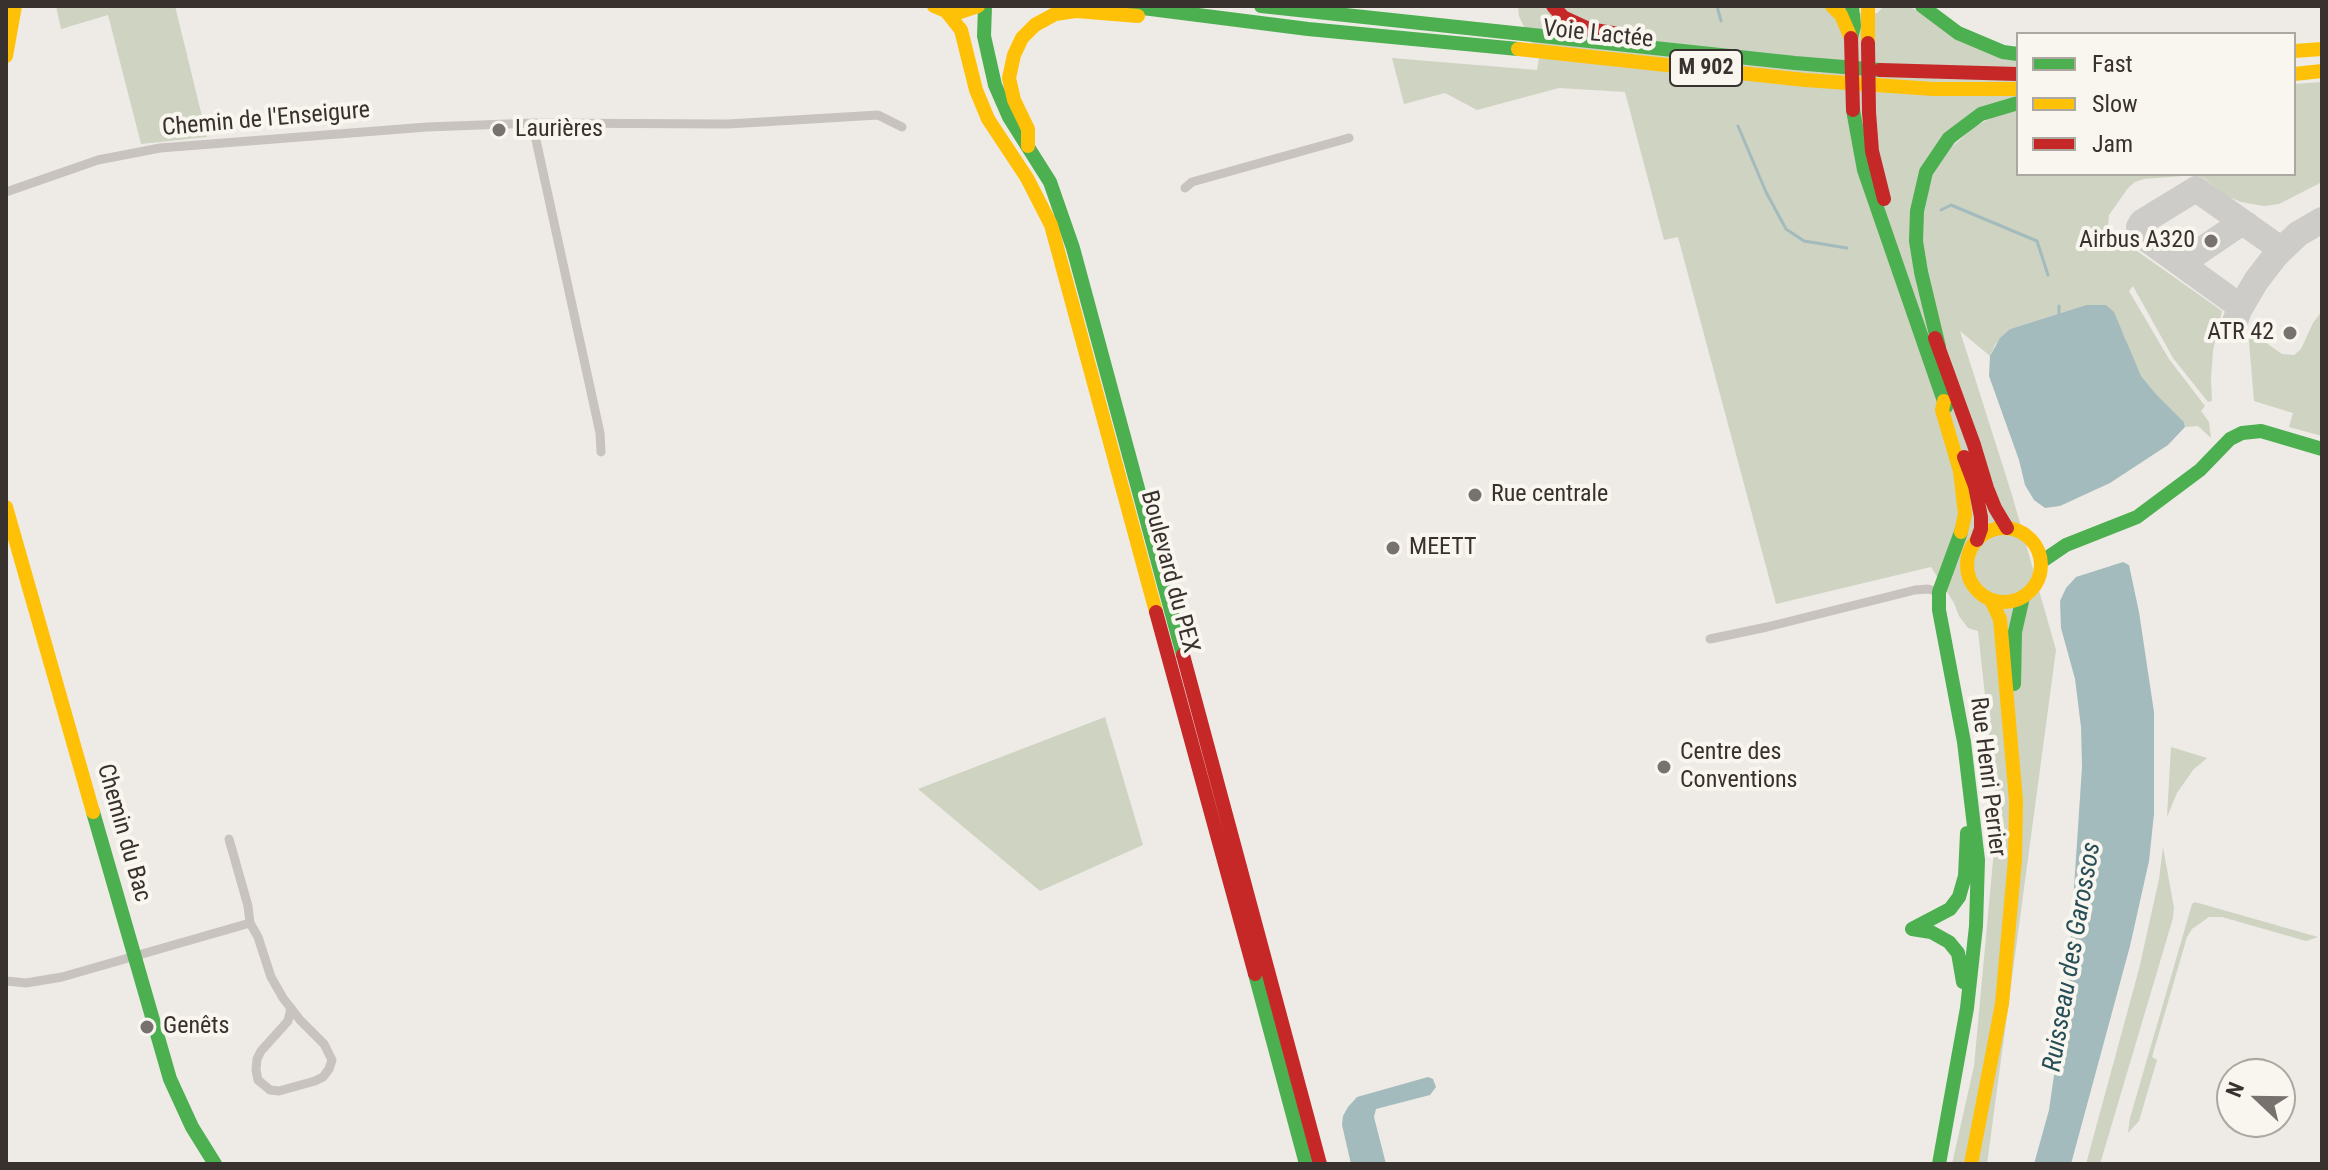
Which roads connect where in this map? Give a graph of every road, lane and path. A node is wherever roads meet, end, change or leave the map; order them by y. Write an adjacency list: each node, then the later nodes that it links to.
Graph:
1 (15, 6): 18 (main road)
2 (978, 6): 11 (main road)
3 (985, 6): 27 (main road, Boulevard du PEX)
4 (1127, 6): 12 (main road, Voie Lactée / M 902)
5 (1261, 6): 14 (main road, Voie Lactée / M 902)
6 (1553, 6): 14 (main road)
7 (1832, 6): 13 (main road)
8 (1852, 6): 13 (main road)
9 (1868, 6): 30 (main road, bridge)
10 (1922, 6): 17 (main road)
11 (940, 8): 53 (main road, Boulevard du PEX)
12 (1232, 20): 22 (main road, Voie Lactée / M 902); 27 (main road)
13 (1851, 38): 31 (main road, bridge)
14 (1647, 47): 20 (main road, Voie Lactée / M 902)
15 (2322, 49): 16 (main road)
16 (2296, 51)
17 (2016, 54)
18 (6, 56)
19 (2322, 71): 21 (main road)
20 (2016, 74)
21 (2296, 74)
22 (2016, 89)
23 (2016, 104): 30 (main road)
24 (534, 123): 25 (street, Chemin de l'Enseigure); 29 (street, Chemin de l'Enseigure); 33 (street)
25 (902, 127)
26 (1349, 138): 28 (street)
27 (1028, 146): 54 (main road, Boulevard du PEX)
28 (1185, 188)
29 (6, 192)
30 (1939, 347): 35 (main road)
31 (1944, 401): 36 (main road); 40 (main road, Rue Henri Perrier)
32 (2322, 449): 38 (main road)
33 (601, 452)
34 (6, 507): 48 (main road, Chemin du Bac)
35 (2007, 528): 36 (main road); 37 (main road)
36 (1977, 540): 42 (main road)
37 (2035, 545): 38 (main road); 39 (main road)
38 (2066, 545): 39 (main road)
39 (2041, 562): 41 (main road)
40 (1939, 592): 43 (street); 45 (main road, Rue Henri Perrier)
41 (2023, 597): 42 (main road); 44 (main road)
42 (1991, 600): 44 (main road)
43 (1710, 639)
44 (2013, 760): 56 (main road)
45 (1972, 820): 51 (main road, Rue Henri Perrier); 51 (main road)
46 (229, 839): 47 (street)
47 (250, 923): 48 (street); 50 (street)
48 (135, 957): 49 (street); 52 (main road, Chemin du Bac)
49 (6, 981)
50 (291, 1008): 50 (street)
51 (1963, 1030): 55 (main road, Rue Henri Perrier)
52 (215, 1164)
53 (1306, 1164)
54 (1320, 1164)
55 (1939, 1164)
56 (1971, 1164)

